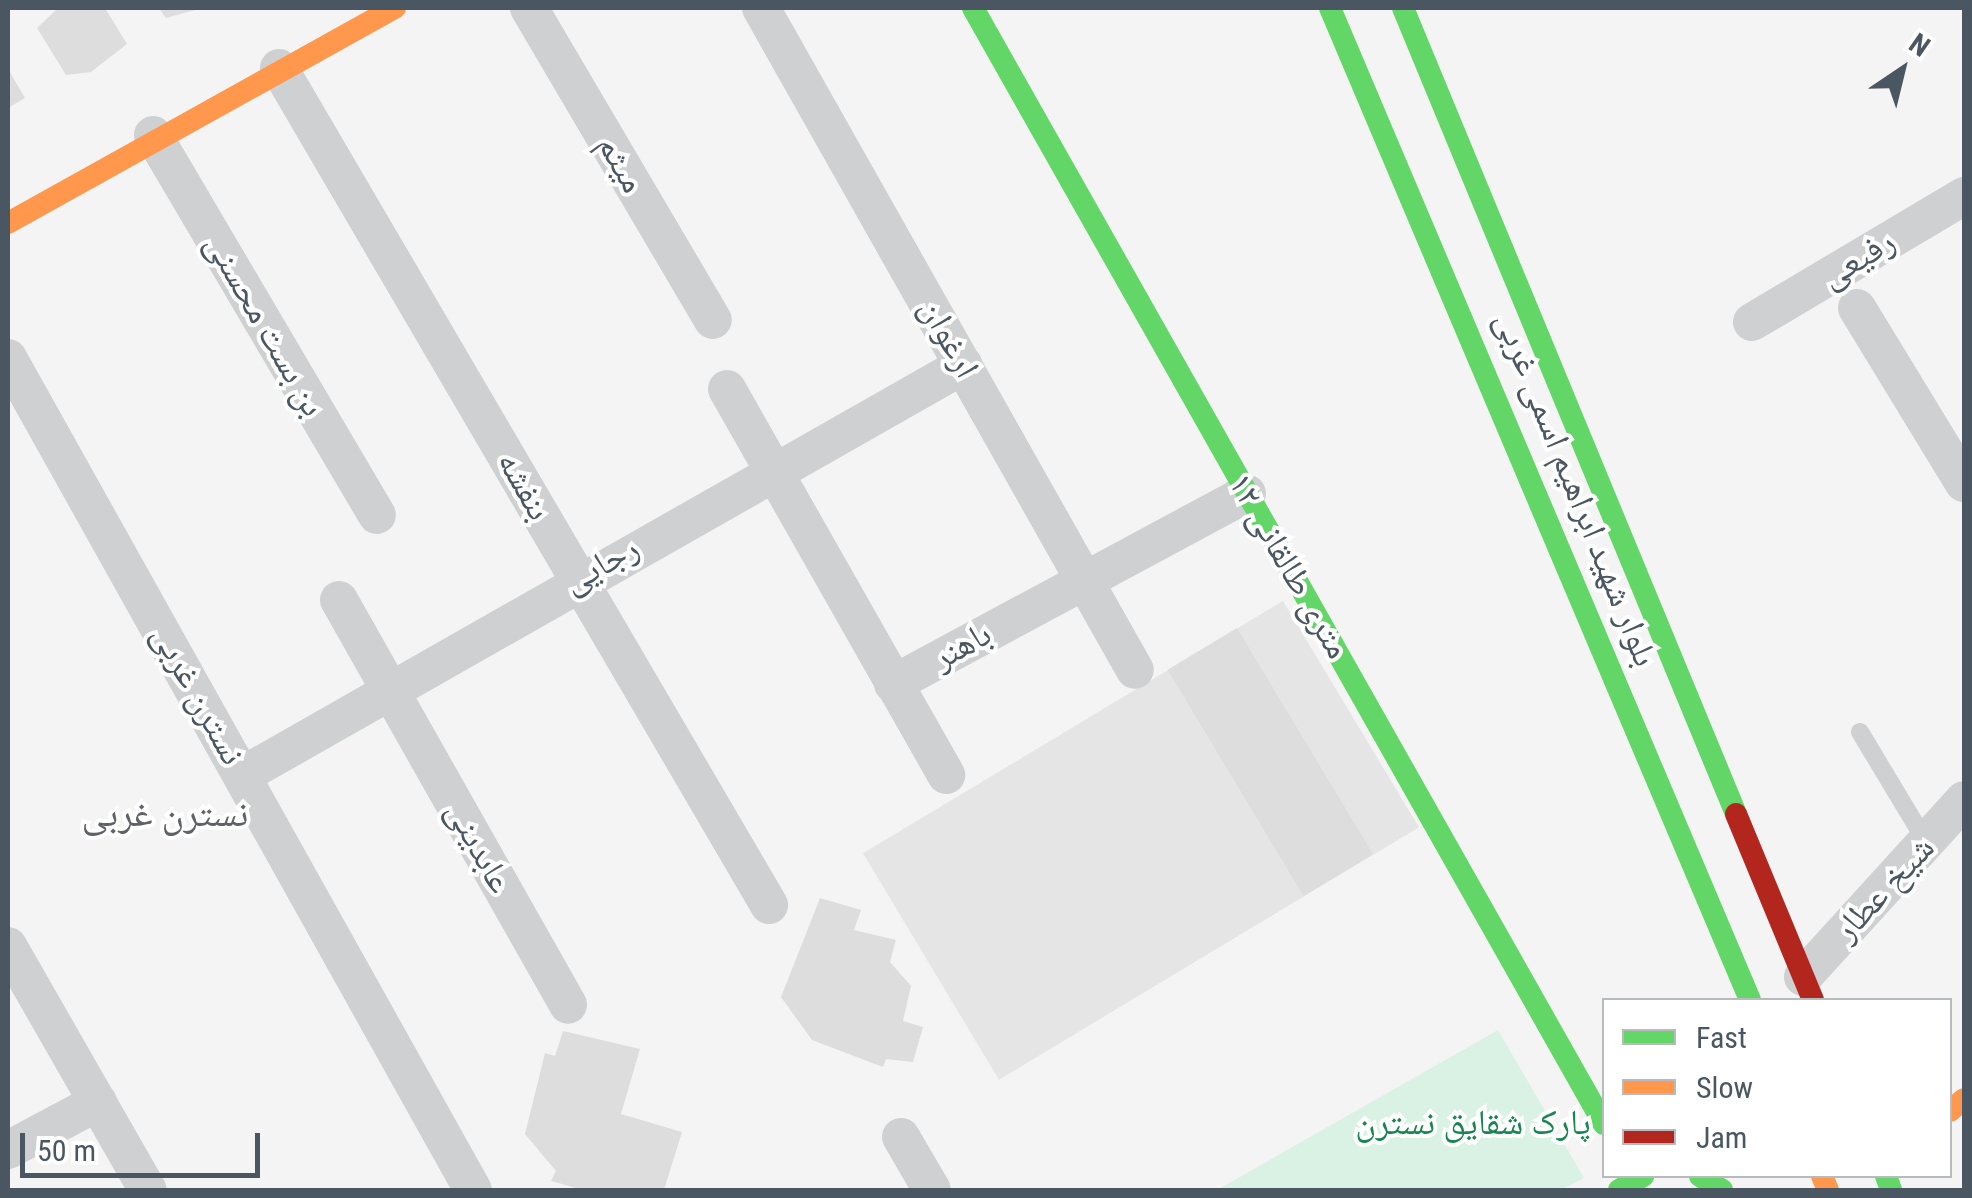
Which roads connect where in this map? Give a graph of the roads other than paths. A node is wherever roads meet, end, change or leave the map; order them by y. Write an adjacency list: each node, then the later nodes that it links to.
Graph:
1 (395, 8): 7 (main road)
2 (529, 8): 12 (street, میثم)
3 (761, 8): 15 (street, ارغوان)
4 (973, 8): 19 (main road, ۱۲ متری طالقانی)
5 (1330, 8): 35 (main road, بلوار شهید ابراهیم اسمی غربی)
6 (1403, 8): 34 (main road, بلوار شهید ابراهیم اسمی غربی)
7 (279, 68): 8 (main road); 21 (street, بنفشه)
8 (153, 135): 10 (main road); 20 (street, بن بست محسنی)
9 (1964, 196): 13 (street, رفیعی)
10 (8, 223)
11 (1857, 308): 18 (street)
12 (713, 320)
13 (1752, 322)
14 (8, 358): 28 (street, نسترن غربی)
15 (964, 364): 17 (street, رجایی); 22 (street, ارغوان)
16 (727, 389): 17 (street, باهنر)
17 (775, 470): 21 (street, رجایی); 25 (street, باهنر)
18 (1964, 482)
19 (1247, 493): 22 (street, باهنر); 38 (main road, ۱۲ متری طالقانی)
20 (377, 515)
21 (578, 578): 26 (street, رجایی); 32 (street, بنفشه)
22 (1084, 580): 24 (street, ارغوان); 25 (street, باهنر)
23 (339, 600): 26 (street, عابدینی)
24 (1135, 670)
25 (893, 684): 29 (street)
26 (390, 688): 28 (street, رجایی); 36 (street, عابدینی)
27 (1860, 732): 31 (lane)
28 (244, 775): 42 (street, نسترن غربی)
29 (946, 775)
30 (1964, 800): 31 (street, شیخ عطار)
31 (1927, 842): 34 (street, شیخ عطار)
32 (769, 904)
33 (8, 946): 37 (street)
34 (1808, 988)
35 (1749, 998)
36 (568, 1005)
37 (98, 1102): 40 (street); 41 (street)
38 (1602, 1120)
39 (900, 1137): 43 (street)
40 (8, 1150)
41 (148, 1190)
42 (472, 1190)
43 (932, 1190)

